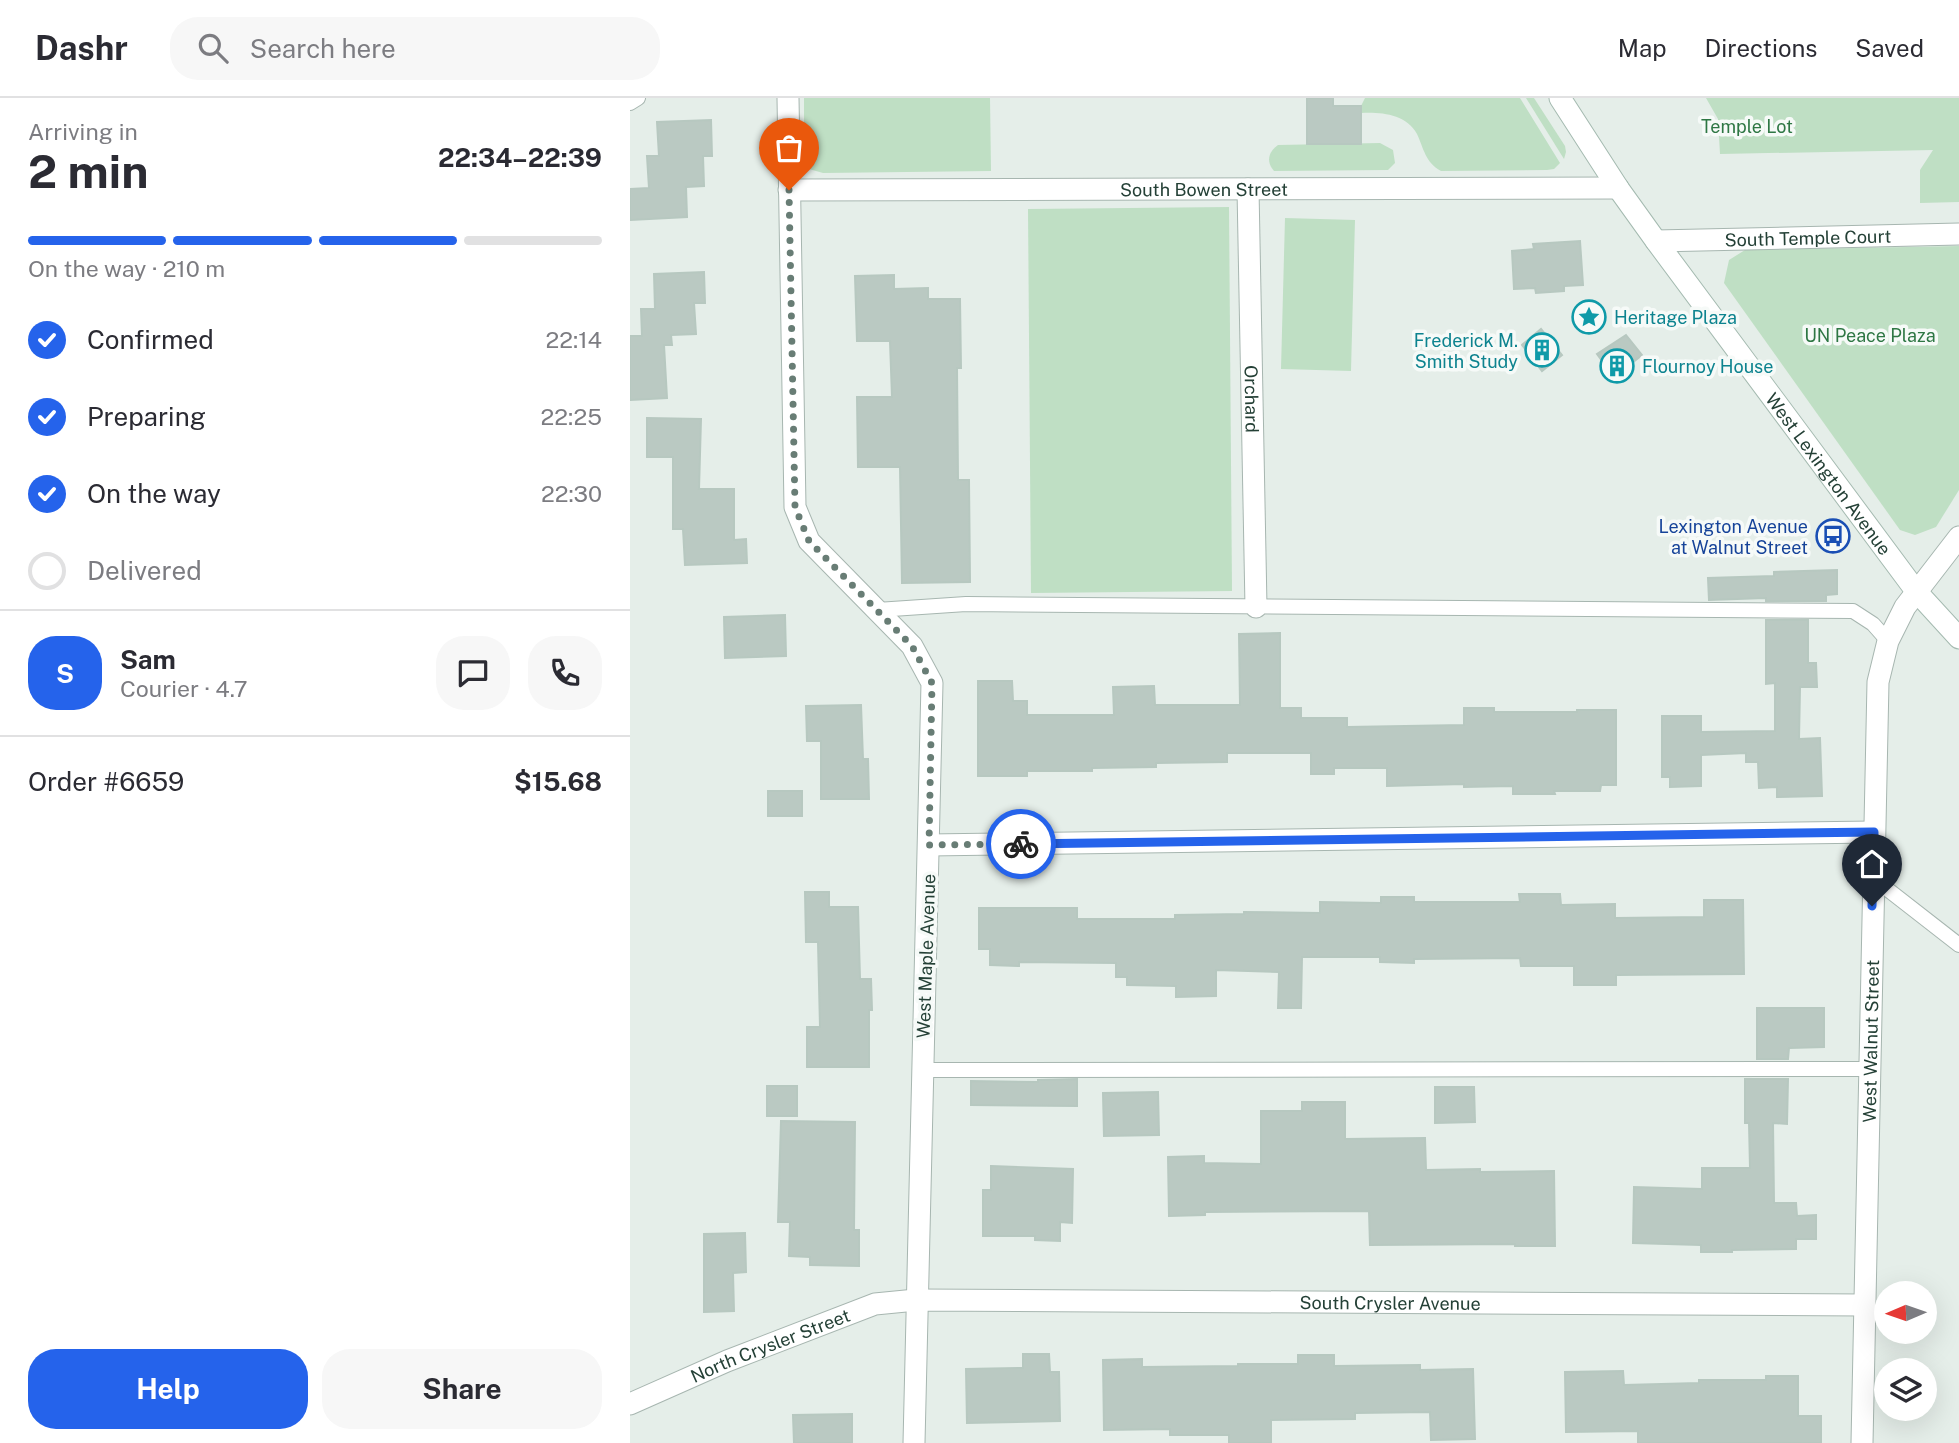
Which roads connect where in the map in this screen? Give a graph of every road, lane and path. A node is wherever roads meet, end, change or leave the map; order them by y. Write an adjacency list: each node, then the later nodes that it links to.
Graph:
1 (638, 98): 4 (lane)
2 (788, 98): 7 (street, West Maple Avenue)
3 (1560, 98): 5 (street, West Lexington Avenue)
4 (630, 103)
5 (1618, 188): 6 (street, South Bowen Street); 9 (street, West Lexington Avenue)
6 (1248, 189): 7 (street, South Bowen Street); 12 (street, Orchard)
7 (789, 190): 13 (street, West Maple Avenue)
8 (1959, 234): 9 (street, South Temple Court)
9 (1656, 241): 11 (street, West Lexington Avenue)
10 (1959, 537): 11 (street, West Walnut Street)
11 (1916, 591): 14 (street, West Lexington Avenue); 15 (street, West Walnut Street)
12 (1256, 607): 13 (lane); 15 (lane)
13 (877, 610): 17 (street, West Maple Avenue)
14 (1959, 638)
15 (1888, 641): 16 (street, West Walnut Street)
16 (1874, 832): 17 (street); 18 (street, West Walnut Street)
17 (929, 845): 21 (street, West Maple Avenue)
18 (1873, 878): 19 (lane); 20 (street, West Walnut Street)
19 (1959, 945)
20 (1869, 1069): 21 (lane); 23 (street, West Walnut Street)
21 (923, 1070): 22 (street, West Maple Avenue)
22 (916, 1300): 23 (street, South Crysler Avenue); 24 (street, North Crysler Street); 25 (street, West Maple Avenue)
23 (1864, 1305): 26 (street, West Walnut Street)
24 (630, 1404)
25 (914, 1443)
26 (1862, 1443)

